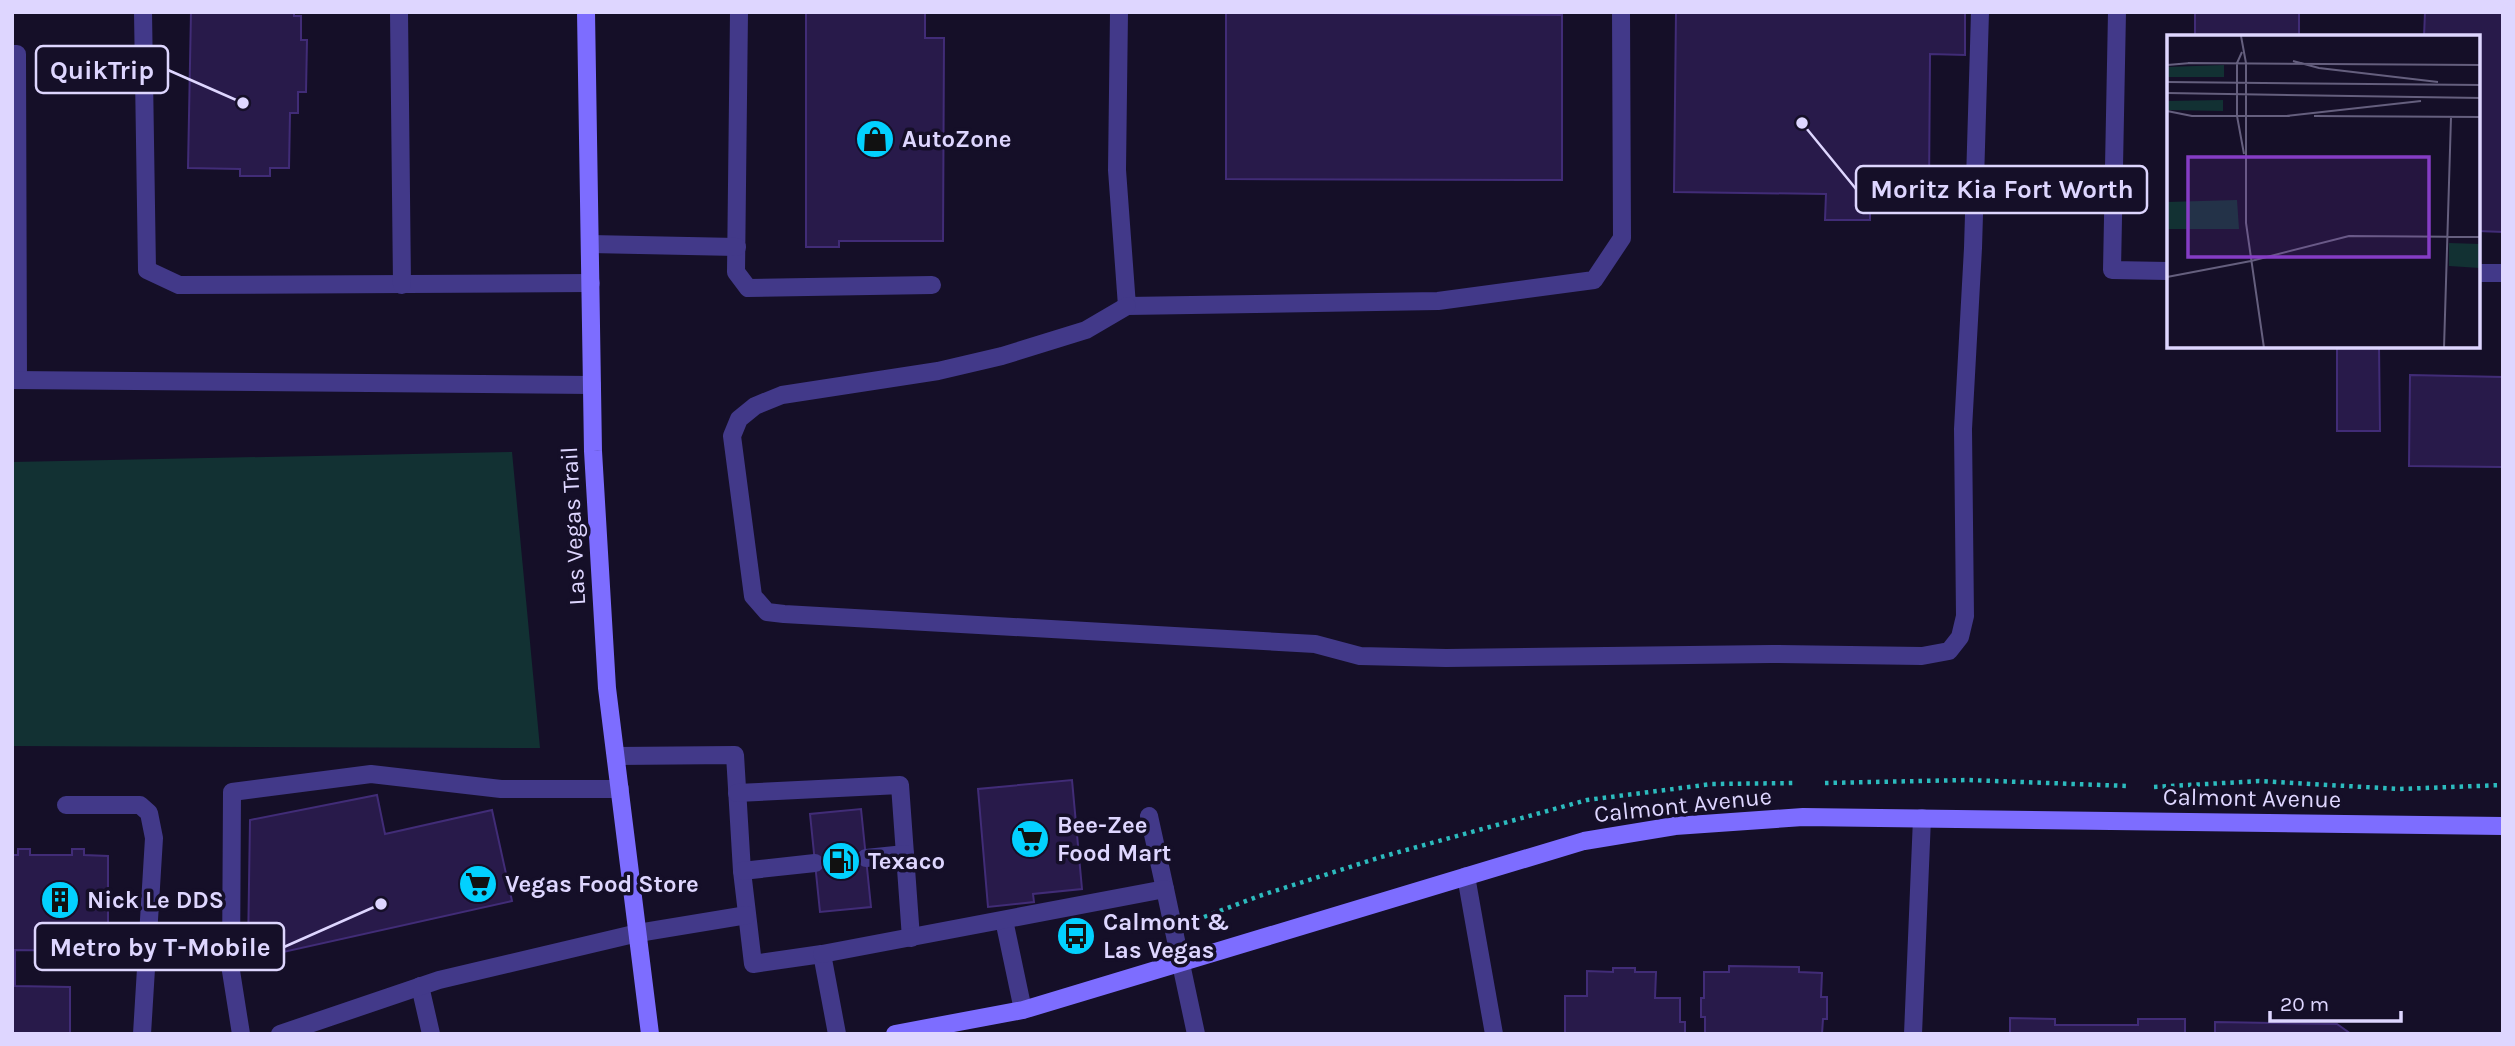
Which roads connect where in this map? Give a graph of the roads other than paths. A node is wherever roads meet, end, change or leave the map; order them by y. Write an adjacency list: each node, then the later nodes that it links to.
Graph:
1 (143, 12): 16 (lane)
2 (400, 12): 16 (lane)
3 (586, 12): 10 (main road, Las Vegas Trail)
4 (739, 12): 11 (lane)
5 (1119, 12): 18 (lane)
6 (1621, 12): 18 (lane)
7 (1980, 12): 18 (lane)
8 (2117, 12): 12 (lane)
9 (12, 54): 19 (lane)
10 (590, 244): 11 (lane); 15 (main road, Las Vegas Trail)
11 (737, 247): 17 (lane)
12 (2167, 271)
13 (2480, 272): 14 (lane)
14 (2503, 273)
15 (591, 283): 16 (lane); 20 (main road, Las Vegas Trail)
16 (402, 285)
17 (932, 285)
18 (1127, 306)
19 (15, 379): 20 (lane)
20 (592, 385): 21 (main road, Las Vegas Trail)
21 (616, 756): 22 (main road, Las Vegas Trail); 23 (lane)
22 (620, 789): 36 (main road, Las Vegas Trail); 43 (lane)
23 (737, 793): 28 (lane); 31 (lane)
24 (66, 805): 42 (lane)
25 (1149, 816): 33 (lane)
26 (1922, 818): 27 (main road, Calmont Avenue); 32 (main road, Calmont Avenue); 51 (lane)
27 (2503, 826)
28 (905, 854): 29 (lane); 37 (lane)
29 (866, 858)
30 (815, 863): 31 (lane)
31 (742, 871): 34 (lane)
32 (1466, 876): 39 (main road, Calmont Avenue); 50 (lane)
33 (1165, 888): 35 (lane); 39 (lane)
34 (747, 915): 36 (lane); 38 (lane)
35 (1004, 920): 37 (lane); 41 (lane)
36 (638, 933): 40 (lane); 46 (main road, Las Vegas Trail)
37 (911, 939): 38 (lane)
38 (822, 954): 47 (lane)
39 (1182, 962): 41 (main road, Calmont Avenue); 49 (lane)
40 (420, 986): 44 (lane); 45 (lane)
41 (1023, 1010): 48 (main road, Calmont Avenue)
42 (142, 1034)
43 (241, 1034)
44 (280, 1034)
45 (431, 1034)
46 (650, 1034)
47 (837, 1034)
48 (895, 1034)
49 (1196, 1034)
50 (1494, 1034)
51 (1913, 1034)

